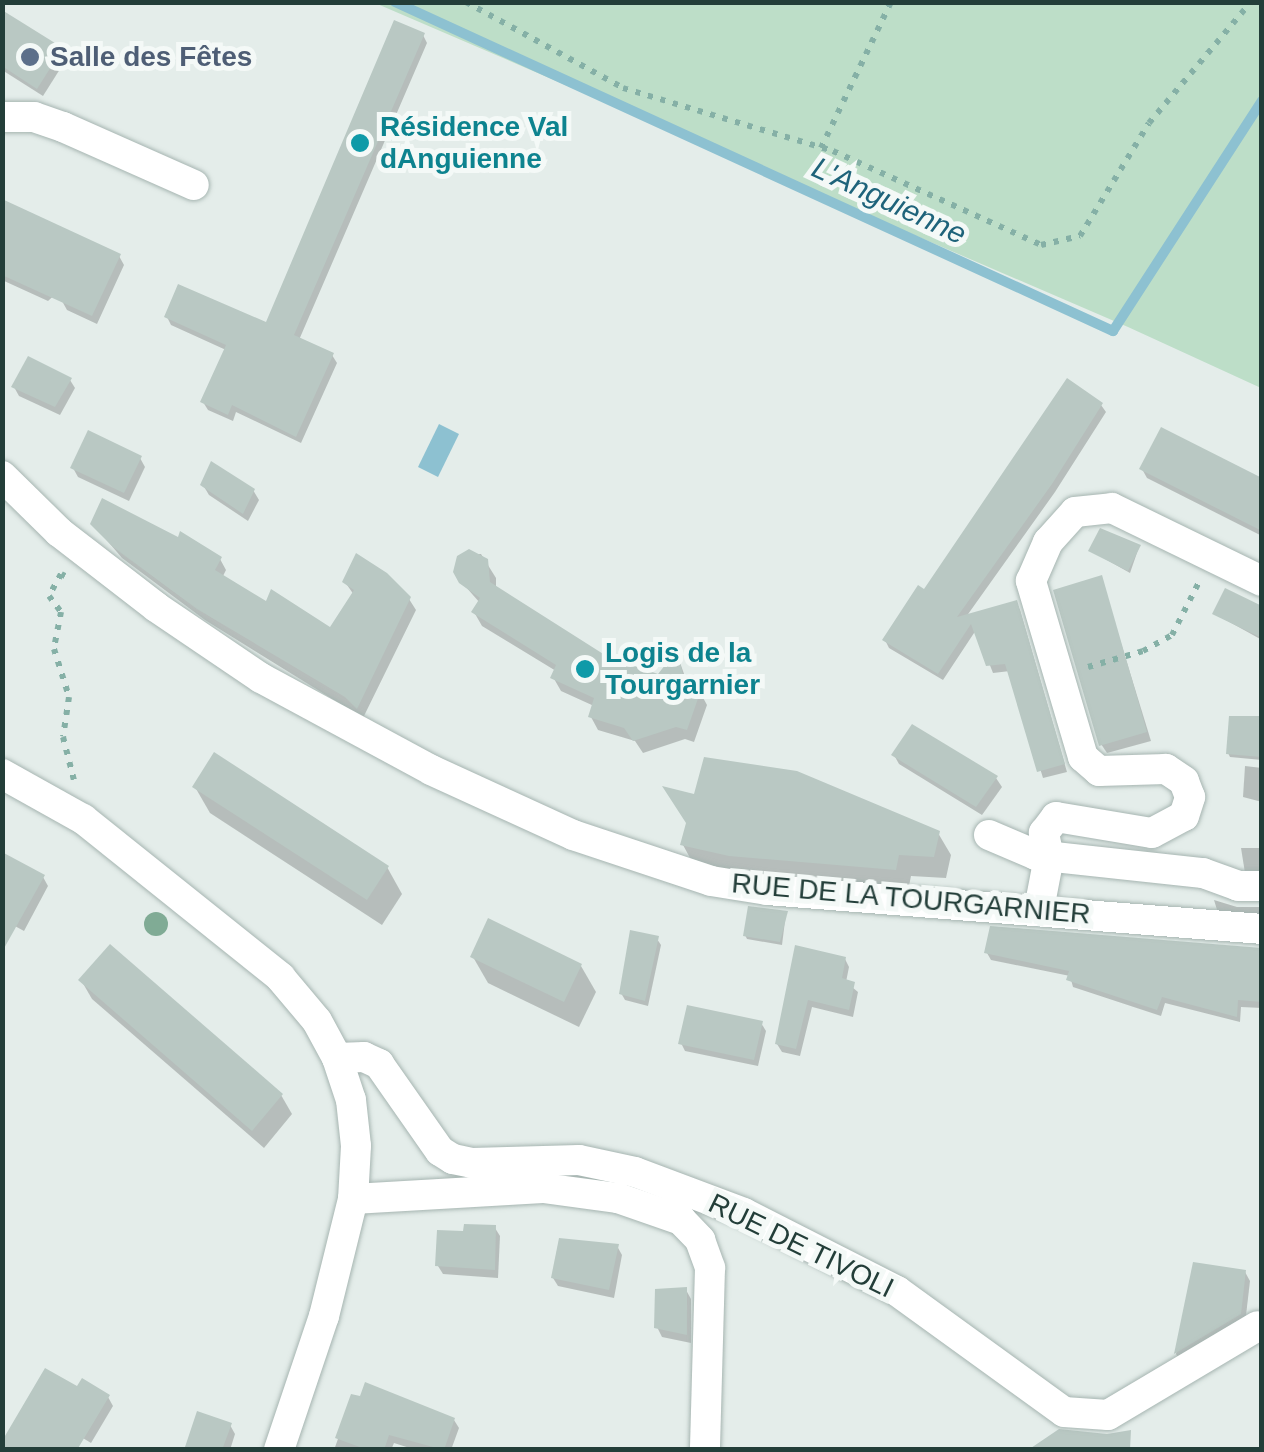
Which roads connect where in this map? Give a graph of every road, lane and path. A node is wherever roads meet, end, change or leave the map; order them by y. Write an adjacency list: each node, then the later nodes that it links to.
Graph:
1 (466, 2): 5 (path)
2 (892, 2): 5 (path)
3 (1252, 2): 5 (path)
4 (2, 118): 6 (street)
5 (821, 148)
6 (194, 186)
7 (5, 483): 18 (street, RUE DE LA TOURGARNIER)
8 (1212, 557): 9 (street); 11 (path); 11 (street)
9 (1262, 581)
10 (78, 585): 12 (path)
11 (1059, 675): 15 (street)
12 (63, 737)
13 (2, 774): 21 (street)
14 (989, 834): 15 (street)
15 (1049, 857): 16 (street); 18 (street)
16 (1088, 864): 17 (street); 19 (street)
17 (1262, 886)
18 (1039, 909): 19 (street, RUE DE LA TOURGARNIER)
19 (1082, 912): 20 (street, RUE DE LA TOURGARNIER)
20 (1262, 929)
21 (337, 1058): 22 (street); 23 (street, RUE DE TIVOLI)
22 (353, 1199): 24 (street); 25 (street)
23 (1258, 1326)
24 (279, 1450)
25 (705, 1450)

